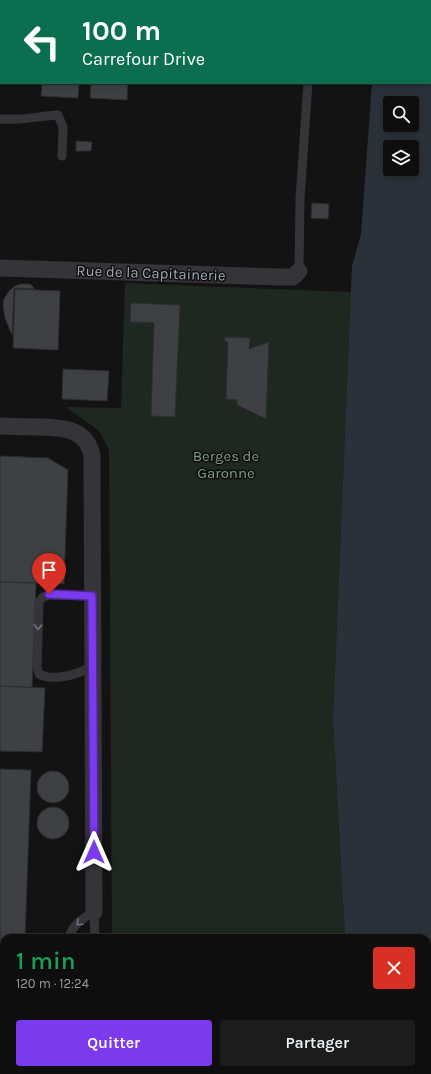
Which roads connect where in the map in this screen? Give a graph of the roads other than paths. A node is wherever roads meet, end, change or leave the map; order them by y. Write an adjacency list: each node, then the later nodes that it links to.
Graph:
1 (308, 84): 5 (lane)
2 (0, 118): 3 (lane)
3 (62, 156)
4 (0, 268): 5 (street, Rue de la Capitainerie)
5 (299, 271)
6 (0, 426): 7 (street)
7 (92, 596): 8 (street); 8 (lane, one-way to 8)
8 (93, 666): 9 (street)
9 (94, 912): 10 (lane, one-way to 10); 11 (lane)
10 (70, 934)
11 (95, 934)

